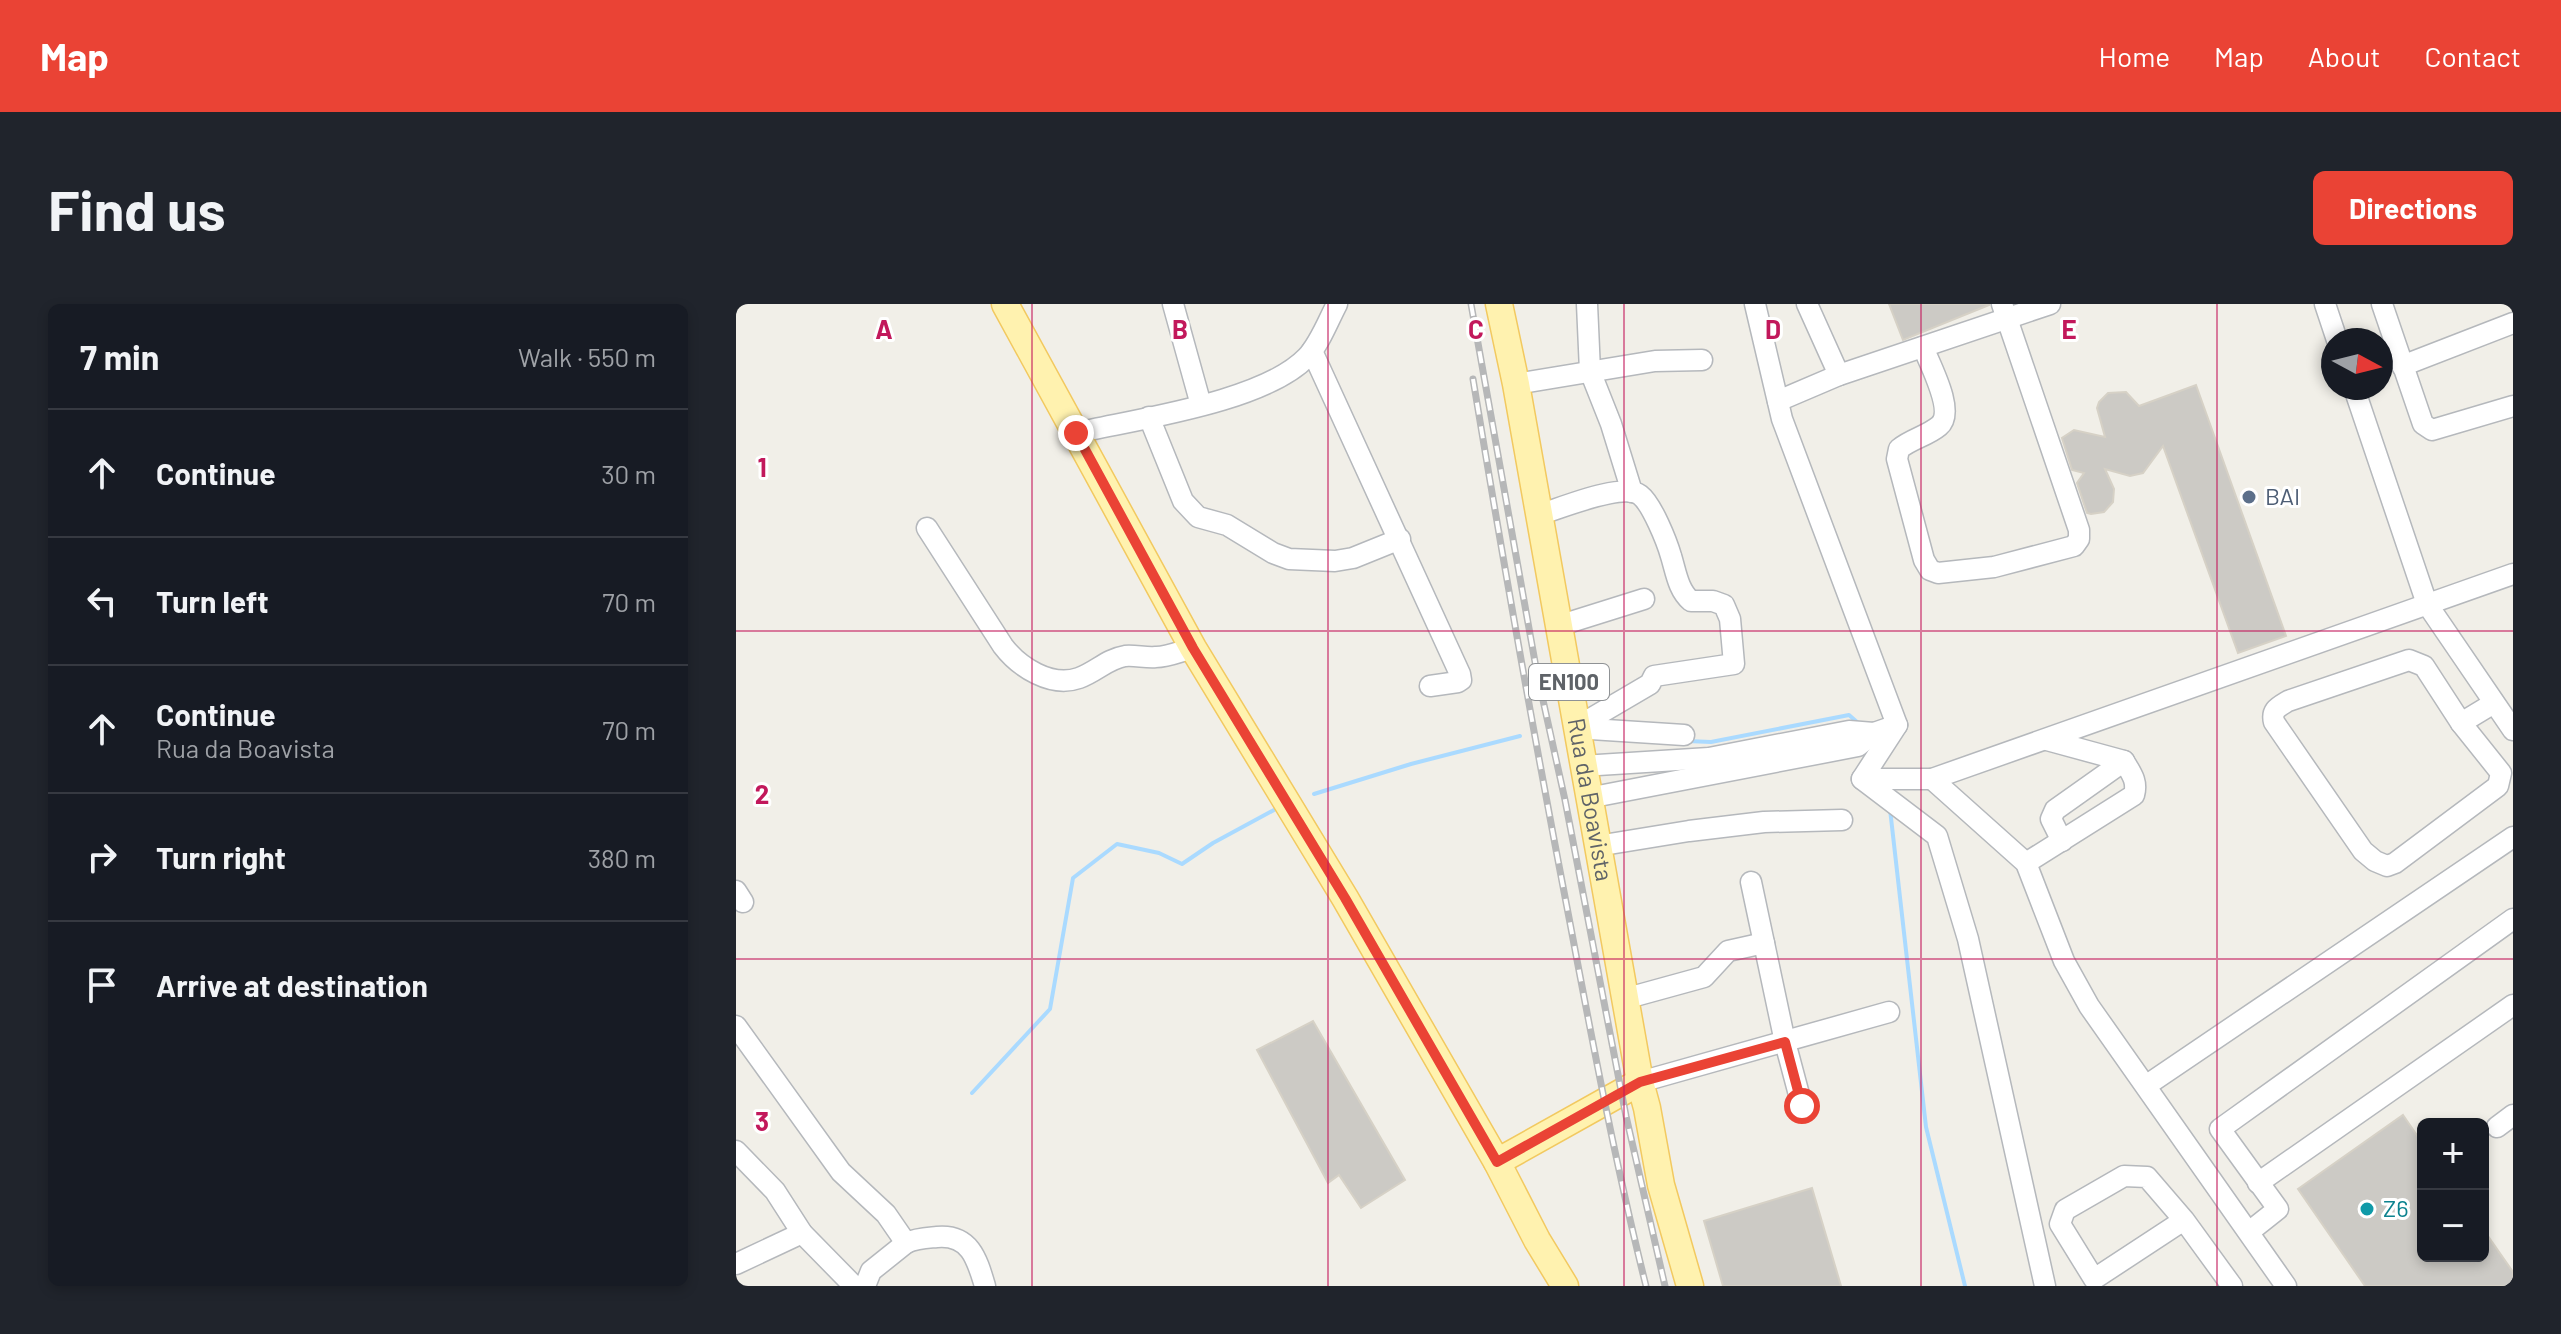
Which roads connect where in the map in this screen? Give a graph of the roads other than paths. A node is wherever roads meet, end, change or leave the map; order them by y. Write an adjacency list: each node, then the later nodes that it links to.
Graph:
1 (1005, 304): 26 (main road)
2 (1173, 304): 23 (street)
3 (1337, 304): 15 (street)
4 (1499, 304): 20 (main road, Rua da Boavista / EN100)
5 (1587, 304): 18 (street)
6 (1755, 304): 22 (street)
7 (1807, 304): 19 (street)
8 (2050, 304): 11 (street)
9 (2382, 304): 17 (street)
10 (2331, 306): 13 (street)
11 (2005, 311): 14 (street); 14 (street)
12 (2513, 323): 17 (street)
13 (2335, 328)
14 (1923, 347): 19 (street)
15 (1312, 351): 23 (street); 30 (street)
16 (1702, 360): 18 (street)
17 (2402, 366): 24 (street)
18 (1590, 371): 20 (street); 27 (street)
19 (1839, 375): 22 (street)
20 (1516, 384): 28 (main road, Rua da Boavista / EN100)
21 (2358, 400): 33 (street)
22 (1778, 401): 39 (street)
23 (1201, 405): 25 (street)
24 (2513, 406)
25 (1149, 417): 26 (street); 30 (street)
26 (1076, 433): 35 (main road)
27 (1632, 492): 28 (street); 40 (street)
28 (1538, 515): 34 (main road, Rua da Boavista / EN100)
29 (927, 528): 35 (street)
30 (1400, 539): 36 (street)
31 (2513, 574): 33 (street)
32 (1644, 599): 34 (street)
33 (2427, 604): 37 (street); 44 (street)
34 (1558, 626): 40 (main road, Rua da Boavista / EN100)
35 (1193, 648): 67 (main road)
36 (1430, 686)
37 (2494, 703): 38 (street); 41 (street)
38 (2461, 723): 38 (street)
39 (1897, 725): 42 (street); 47 (street)
40 (1575, 728): 43 (street); 46 (main road, Rua da Boavista / EN100)
41 (2513, 730)
42 (1874, 733): 46 (street); 49 (street)
43 (1684, 735)
44 (2047, 740): 45 (street); 48 (street)
45 (2124, 761): 52 (street); 52 (street)
46 (1582, 766): 49 (main road, Rua da Boavista / EN100)
47 (1862, 779): 48 (street); 80 (street)
48 (1932, 779): 54 (street)
49 (1588, 798): 53 (main road, Rua da Boavista / EN100)
50 (1842, 820): 53 (street)
51 (2513, 837): 64 (street)
52 (2062, 841): 54 (street)
53 (1597, 846): 58 (main road, Rua da Boavista / EN100)
54 (2026, 863): 64 (street)
55 (1751, 882): 57 (street)
56 (2513, 919): 68 (street)
57 (1764, 943): 58 (street); 62 (street)
58 (1624, 999): 63 (main road, Rua da Boavista / EN100)
59 (2513, 1005): 68 (street)
60 (1889, 1012): 62 (street)
61 (736, 1026): 72 (street)
62 (1785, 1042): 63 (street); 65 (street)
63 (1638, 1072): 67 (main road); 79 (main road, Rua da Boavista)
64 (2147, 1085): 70 (street)
65 (1802, 1106)
66 (736, 1151): 71 (street)
67 (1497, 1162): 78 (main road)
68 (2258, 1183): 70 (street)
69 (2184, 1220): 69 (street); 74 (street)
70 (2249, 1232): 81 (street)
71 (802, 1233): 73 (street); 75 (street)
72 (906, 1243): 76 (street); 77 (street)
73 (736, 1264)
74 (2226, 1285)
75 (854, 1286)
76 (865, 1286)
77 (985, 1286)
78 (1565, 1286)
79 (1690, 1286)
80 (2045, 1286)
81 (2286, 1286)

